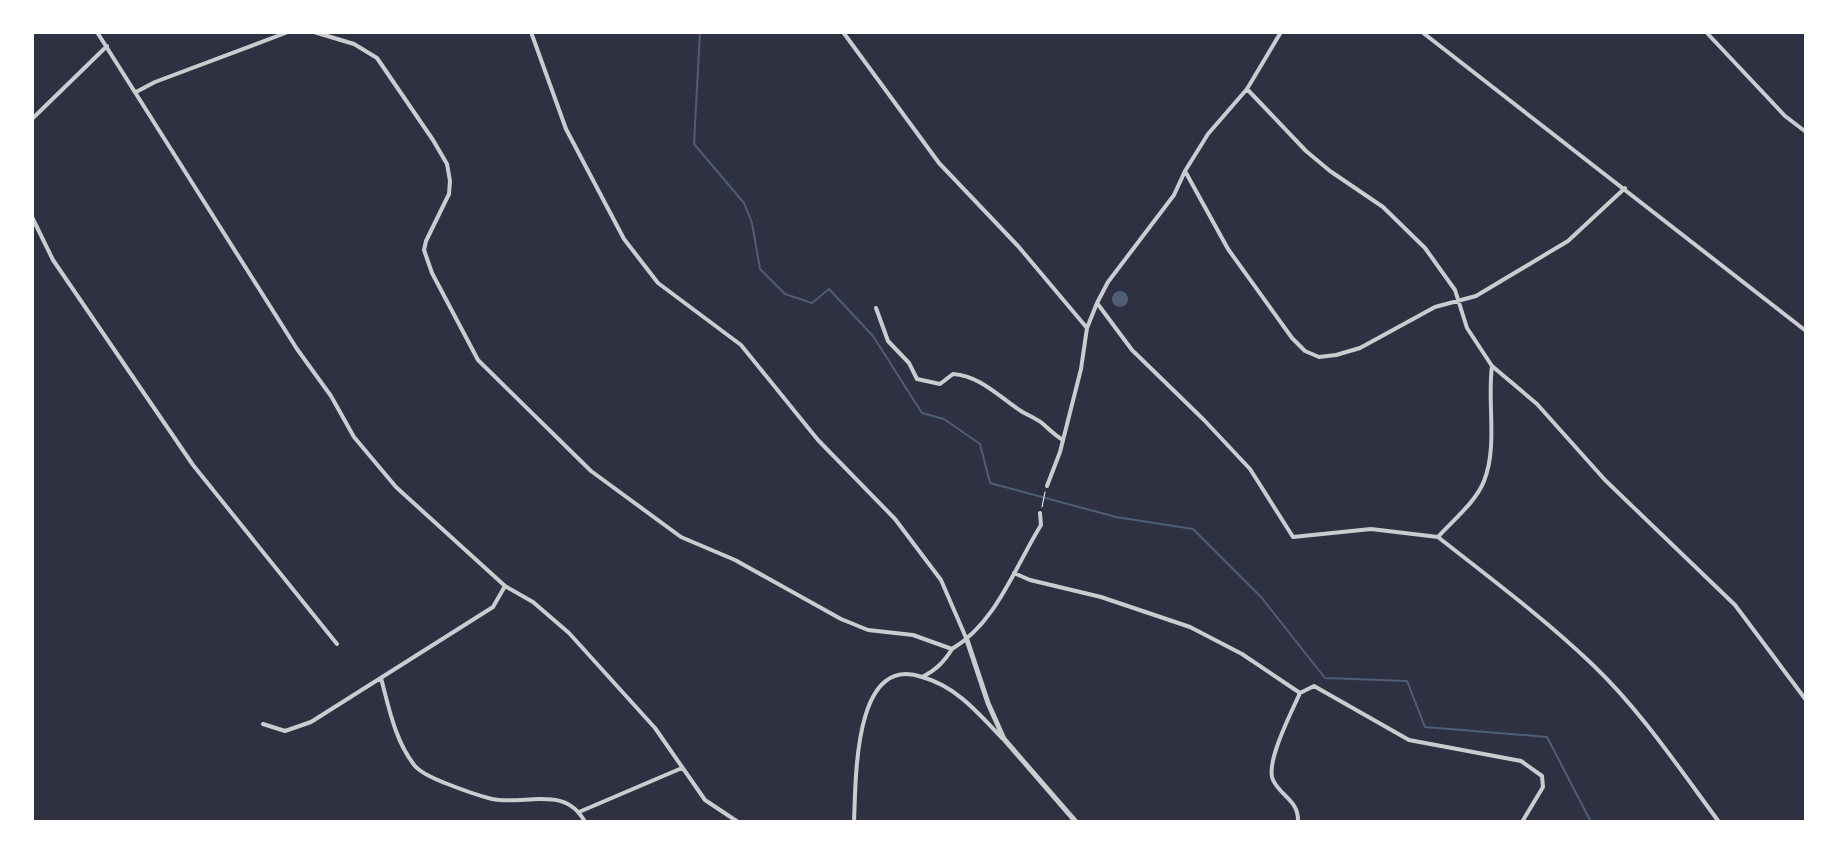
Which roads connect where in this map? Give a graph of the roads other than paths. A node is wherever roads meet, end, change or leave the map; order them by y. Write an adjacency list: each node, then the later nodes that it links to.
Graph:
1 (97, 32): 9 (street)
2 (288, 32): 11 (street)
3 (314, 32): 31 (street)
4 (531, 32): 29 (street)
5 (843, 32): 20 (street)
6 (1281, 32): 10 (street)
7 (1422, 32): 15 (street)
8 (1706, 32): 13 (street)
9 (107, 46): 11 (street); 12 (street)
10 (1247, 89): 14 (street); 17 (street)
11 (136, 92): 28 (street)
12 (32, 119)
13 (1806, 132)
14 (1185, 172): 17 (street); 18 (street)
15 (1625, 188): 17 (street); 21 (street)
16 (32, 217): 30 (street)
17 (1458, 302): 22 (street)
18 (1097, 303): 20 (street); 26 (street)
19 (876, 308): 23 (street)
20 (1087, 328): 23 (street)
21 (1806, 331)
22 (1492, 366): 26 (street); 35 (street)
23 (1063, 440): 24 (street)
24 (1047, 486)
25 (1040, 513): 27 (street)
26 (1438, 538): 46 (street)
27 (1014, 573): 29 (street); 34 (street)
28 (506, 586): 33 (street); 38 (street)
29 (967, 640): 31 (street); 37 (street)
30 (337, 644)
31 (952, 649): 32 (street)
32 (922, 677): 37 (street); 42 (street)
33 (381, 678): 36 (street); 39 (street)
34 (1300, 693): 44 (street); 45 (street)
35 (1806, 700)
36 (263, 724)
37 (1004, 739): 43 (street)
38 (682, 768): 39 (street); 41 (street)
39 (580, 812): 40 (street)
40 (585, 822)
41 (738, 822)
42 (854, 822)
43 (1076, 822)
44 (1298, 822)
45 (1522, 822)
46 (1719, 822)

